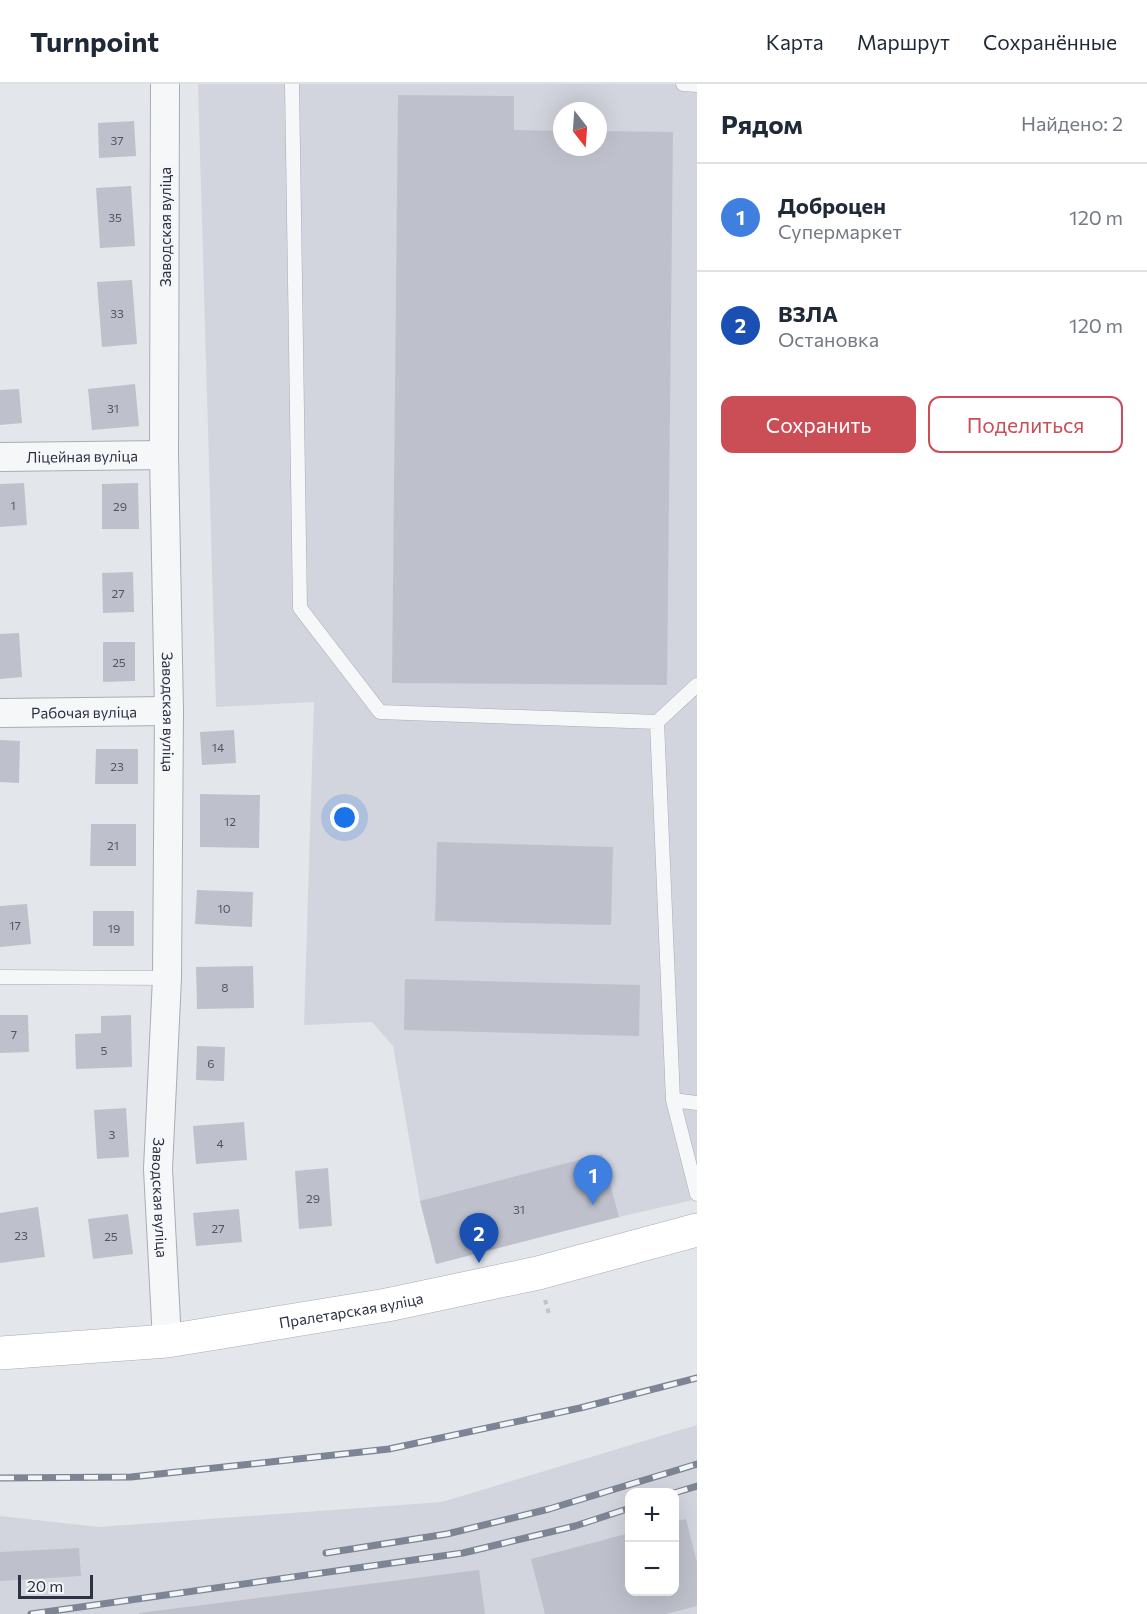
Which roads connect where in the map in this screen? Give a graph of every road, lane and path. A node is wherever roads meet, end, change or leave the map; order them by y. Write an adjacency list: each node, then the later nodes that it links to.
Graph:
1 (165, 84): 5 (street, Заводская вуліца)
2 (292, 84): 10 (lane)
3 (684, 84): 4 (lane)
4 (697, 85)
5 (164, 455): 6 (street, Ліцейная вуліца); 8 (street, Заводская вуліца)
6 (0, 457)
7 (697, 685): 10 (lane)
8 (169, 711): 9 (street, Рабочая вуліца); 12 (street, Заводская вуліца)
9 (0, 713)
10 (657, 722): 13 (lane)
11 (0, 977): 12 (lane)
12 (166, 978): 17 (street, Заводская вуліца)
13 (673, 1100): 14 (lane); 15 (lane)
14 (697, 1103)
15 (697, 1194)
16 (697, 1230): 17 (street, Пралетарская вуліца)
17 (166, 1341): 18 (street, Пралетарская вуліца)
18 (0, 1353)

